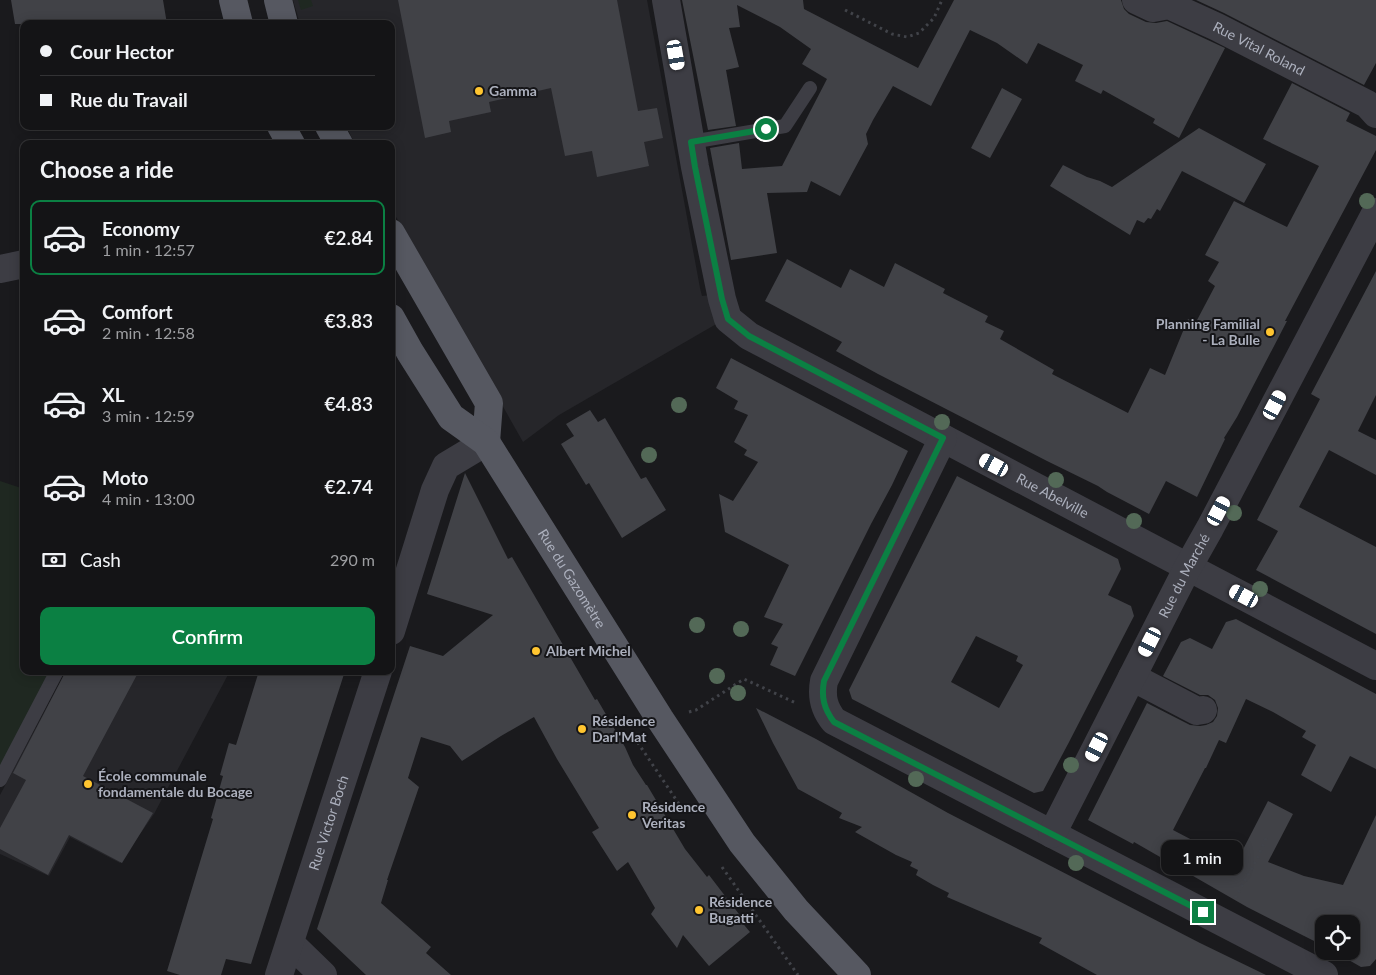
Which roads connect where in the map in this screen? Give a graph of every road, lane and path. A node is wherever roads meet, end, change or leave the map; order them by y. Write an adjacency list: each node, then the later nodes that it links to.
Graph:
1 (233, 0): 7 (main road)
2 (278, 0): 8 (main road)
3 (666, 0): 11 (street, Rue Abelville)
4 (942, 0): 6 (path)
5 (1136, 0): 10 (street, Rue Vital Roland)
6 (845, 10)
7 (238, 20)
8 (283, 20)
9 (810, 88): 11 (lane)
10 (1376, 114)
11 (691, 142): 17 (street, Rue Abelville)
12 (1376, 212): 19 (street, Rue du Marché)
13 (395, 241): 18 (main road)
14 (20, 265): 15 (street)
15 (0, 269)
16 (395, 325): 18 (main road, Rue du Gazomètre)
17 (943, 438): 19 (street, Rue Abelville); 27 (street)
18 (486, 442): 20 (street); 28 (main road, Rue du Gazomètre)
19 (1188, 568): 22 (street, Rue Abelville); 25 (street, Rue du Marché)
20 (397, 592): 21 (street)
21 (395, 605)
22 (1376, 666)
23 (55, 675): 29 (lane)
24 (377, 675): 34 (street, Rue Victor Boch)
25 (1132, 677): 26 (street); 30 (street, Rue du Marché)
26 (1203, 710)
27 (830, 715): 28 (path); 30 (street)
28 (660, 719): 32 (main road, Rue du Gazomètre)
29 (0, 780)
30 (1052, 834): 33 (street)
31 (1267, 836): 33 (path)
32 (796, 910): 37 (main road, Rue du Gazomètre); 38 (main road, Rue du Gazomètre)
33 (1220, 920): 39 (street)
34 (290, 943): 35 (street, Rue Victor Boch); 36 (street)
35 (279, 975)
36 (324, 975)
37 (831, 975)
38 (857, 975)
39 (1324, 975)

